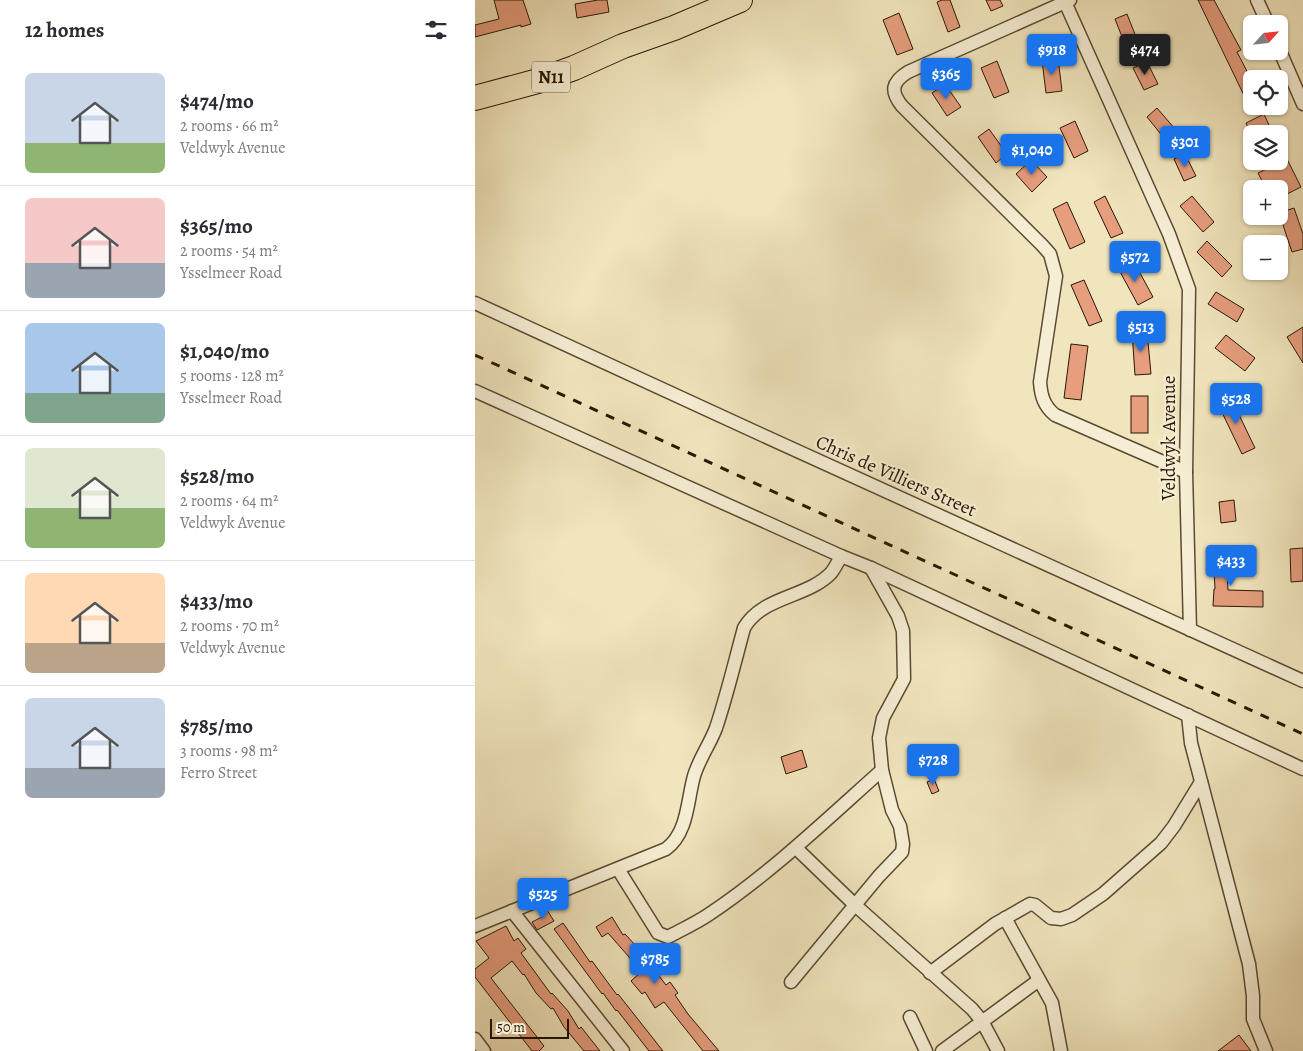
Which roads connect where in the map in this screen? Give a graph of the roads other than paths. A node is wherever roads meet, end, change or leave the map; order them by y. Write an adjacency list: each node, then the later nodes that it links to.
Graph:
1 (740, 0): 5 (highway, N11)
2 (1257, 0): 4 (street)
3 (1067, 1): 12 (street, Veldwyk Avenue); 12 (street)
4 (1264, 15)
5 (623, 46): 7 (highway, N11); 8 (highway, N11)
6 (1284, 60): 9 (street)
7 (475, 85)
8 (475, 98)
9 (1303, 104)
10 (475, 303): 15 (street, Chris de Villiers Street)
11 (475, 391): 13 (street)
12 (1186, 472): 15 (street, Veldwyk Avenue)
13 (841, 556): 14 (street); 22 (street)
14 (871, 568): 17 (street); 19 (street)
15 (1190, 630): 16 (street, Chris de Villiers Street)
16 (1303, 681)
17 (1189, 715): 18 (street); 20 (street)
18 (1303, 769)
19 (882, 770): 21 (street); 23 (street)
20 (1201, 782): 25 (street); 39 (street)
21 (796, 848): 22 (street); 23 (street)
22 (618, 869): 24 (street)
23 (855, 905): 27 (street); 29 (street)
24 (512, 911): 26 (street); 34 (street)
25 (1005, 918): 27 (street); 28 (street)
26 (475, 926)
27 (930, 973): 31 (street)
28 (1039, 980): 31 (street); 38 (street)
29 (791, 982)
30 (910, 1017): 35 (street)
31 (982, 1021): 36 (street); 37 (street)
32 (475, 1038): 33 (street)
33 (485, 1051)
34 (623, 1051)
35 (926, 1051)
36 (942, 1051)
37 (998, 1051)
38 (1061, 1051)
39 (1266, 1051)

